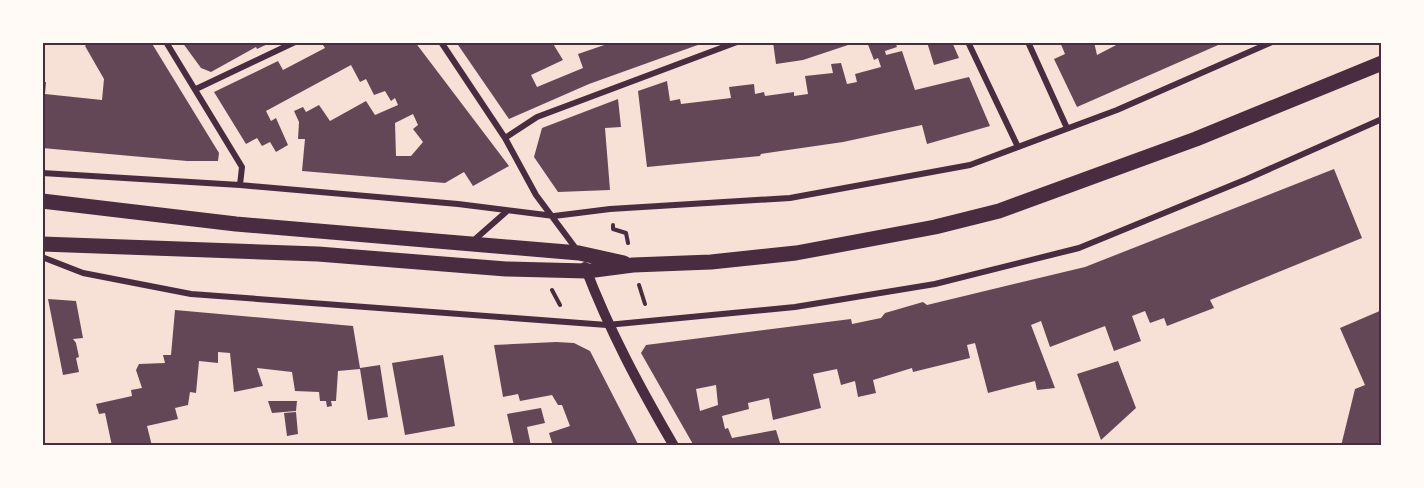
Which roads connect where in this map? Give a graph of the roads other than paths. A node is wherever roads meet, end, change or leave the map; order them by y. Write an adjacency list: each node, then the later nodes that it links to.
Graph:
1 (166, 42): 9 (street)
2 (295, 42): 9 (street)
3 (441, 42): 12 (street)
4 (737, 42): 12 (street)
5 (968, 42): 13 (street)
6 (1028, 42): 11 (street)
7 (1272, 42): 11 (street)
8 (1382, 63): 23 (main road)
9 (196, 89): 15 (street)
10 (1382, 119): 25 (street)
11 (1067, 128): 13 (street)
12 (506, 138): 18 (street)
13 (1018, 147): 18 (street)
14 (42, 173): 15 (street)
15 (240, 185): 17 (street)
16 (42, 201): 20 (main road)
17 (506, 212): 18 (street); 20 (street)
18 (554, 216): 21 (street)
19 (42, 244): 24 (main road)
20 (470, 244): 21 (main road)
21 (579, 253): 23 (main road); 24 (street)
22 (42, 256): 25 (street)
23 (633, 265): 24 (main road)
24 (586, 271): 25 (street)
25 (607, 325): 26 (street)
26 (674, 446)

